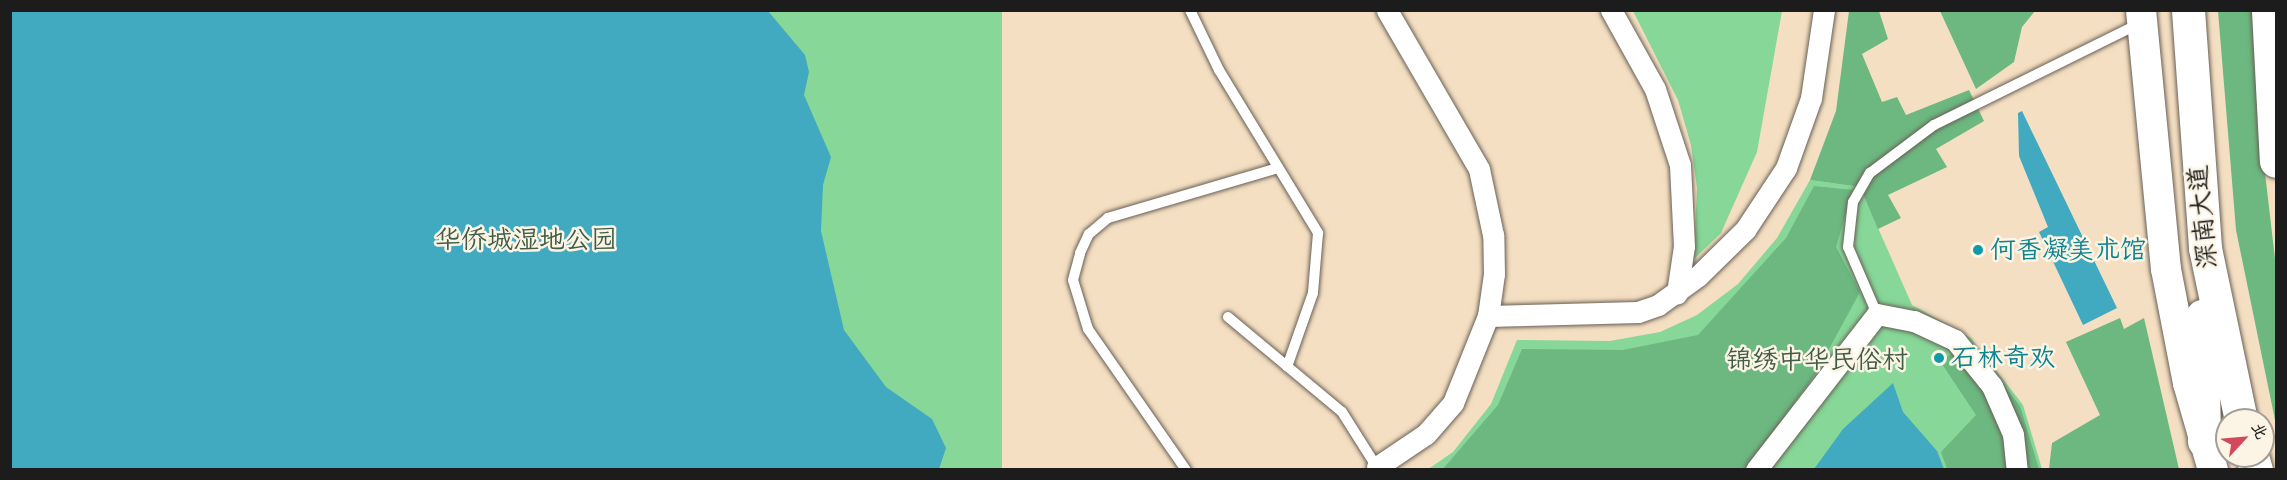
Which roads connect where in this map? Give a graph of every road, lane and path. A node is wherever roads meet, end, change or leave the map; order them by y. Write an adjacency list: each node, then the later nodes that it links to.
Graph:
1 (1190, 10): 9 (lane)
2 (1387, 10): 13 (street)
3 (1611, 10): 11 (street)
4 (1824, 10): 11 (street)
5 (2188, 10): 10 (main road, 深南大道)
6 (2268, 10): 8 (main road)
7 (2141, 16): 12 (lane); 17 (main road)
8 (2277, 161)
9 (1278, 168): 15 (lane); 19 (lane)
10 (2205, 248): 16 (main road, 深南大道); 17 (main road)
11 (1677, 293): 13 (street)
12 (1877, 314): 20 (street); 21 (street)
13 (1488, 316): 18 (street)
14 (1228, 317): 15 (lane)
15 (1287, 367): 18 (lane)
16 (2238, 408)
17 (2209, 455)
18 (1377, 468)
19 (1185, 470)
20 (1756, 470)
21 (2017, 470)

